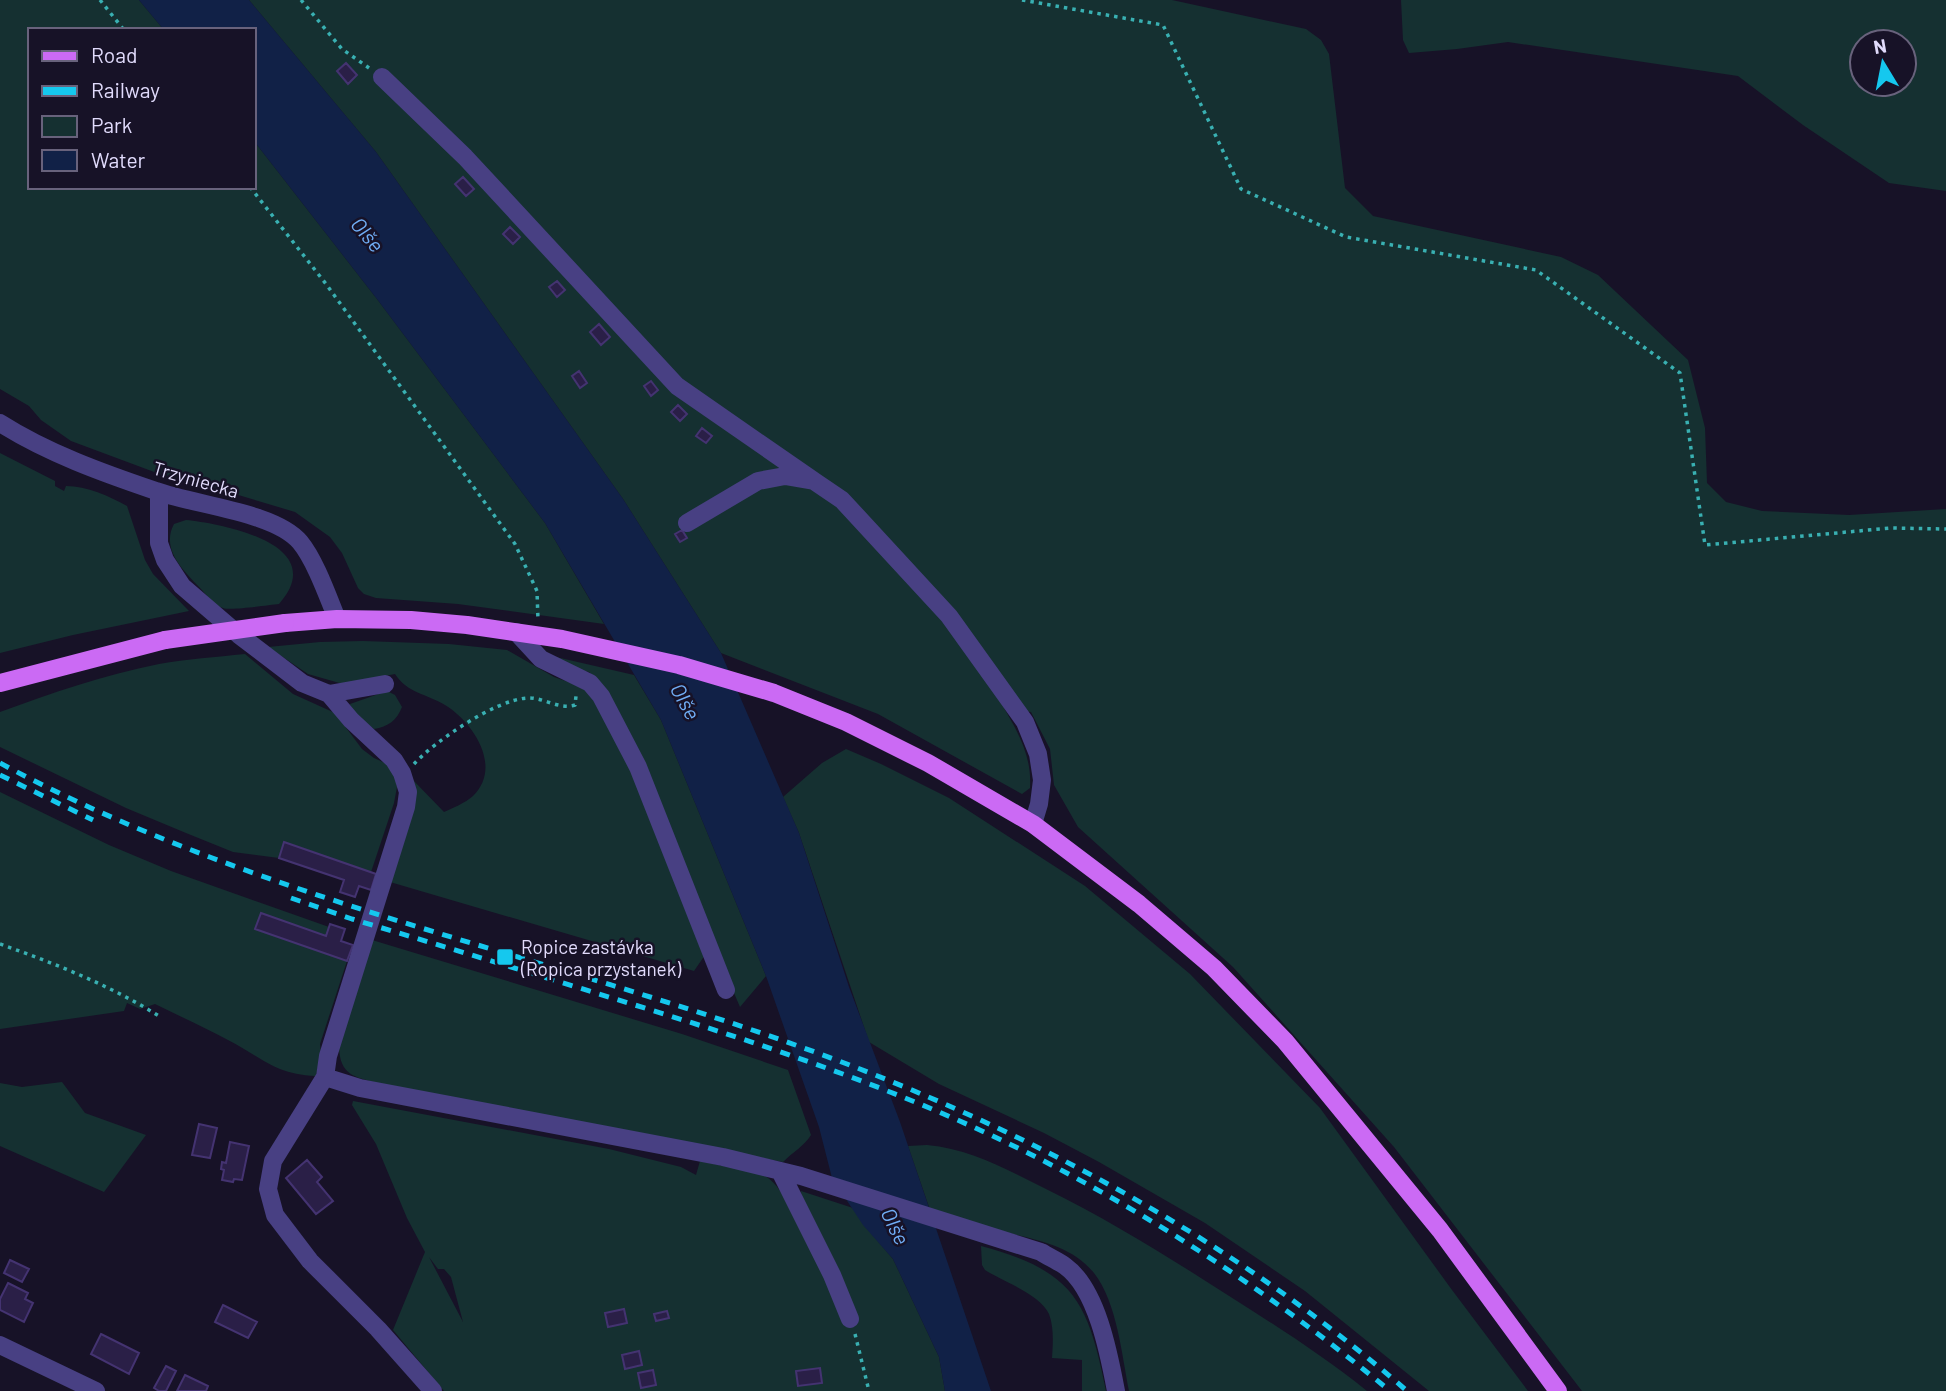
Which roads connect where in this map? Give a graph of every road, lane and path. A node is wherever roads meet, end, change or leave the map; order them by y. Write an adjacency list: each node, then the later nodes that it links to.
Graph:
1 (100, 0): 4 (path)
2 (301, 0): 5 (path)
3 (1022, 0): 11 (path)
4 (122, 28)
5 (382, 77): 8 (street)
6 (252, 189): 14 (path)
7 (0, 423): 9 (street, Trzyniecka)
8 (814, 481): 10 (street); 20 (street)
9 (159, 492): 12 (street, Trzyniecka); 18 (street)
10 (687, 523)
11 (1946, 529)
12 (337, 620): 13 (main road); 16 (main road, bridge)
13 (516, 632): 14 (main road); 15 (street)
14 (538, 636): 20 (main road)
15 (568, 674): 19 (path); 22 (street)
16 (0, 683)
17 (385, 684): 18 (street)
18 (329, 694): 19 (street)
19 (404, 779): 24 (street)
20 (1033, 824): 32 (main road)
21 (0, 944): 23 (path)
22 (726, 990)
23 (162, 1018)
24 (325, 1077): 25 (street); 29 (street)
25 (780, 1171): 26 (street); 31 (street)
26 (850, 1319): 30 (path)
27 (0, 1345): 28 (street)
28 (96, 1391)
29 (433, 1391)
30 (869, 1391)
31 (1116, 1391)
32 (1558, 1391)

